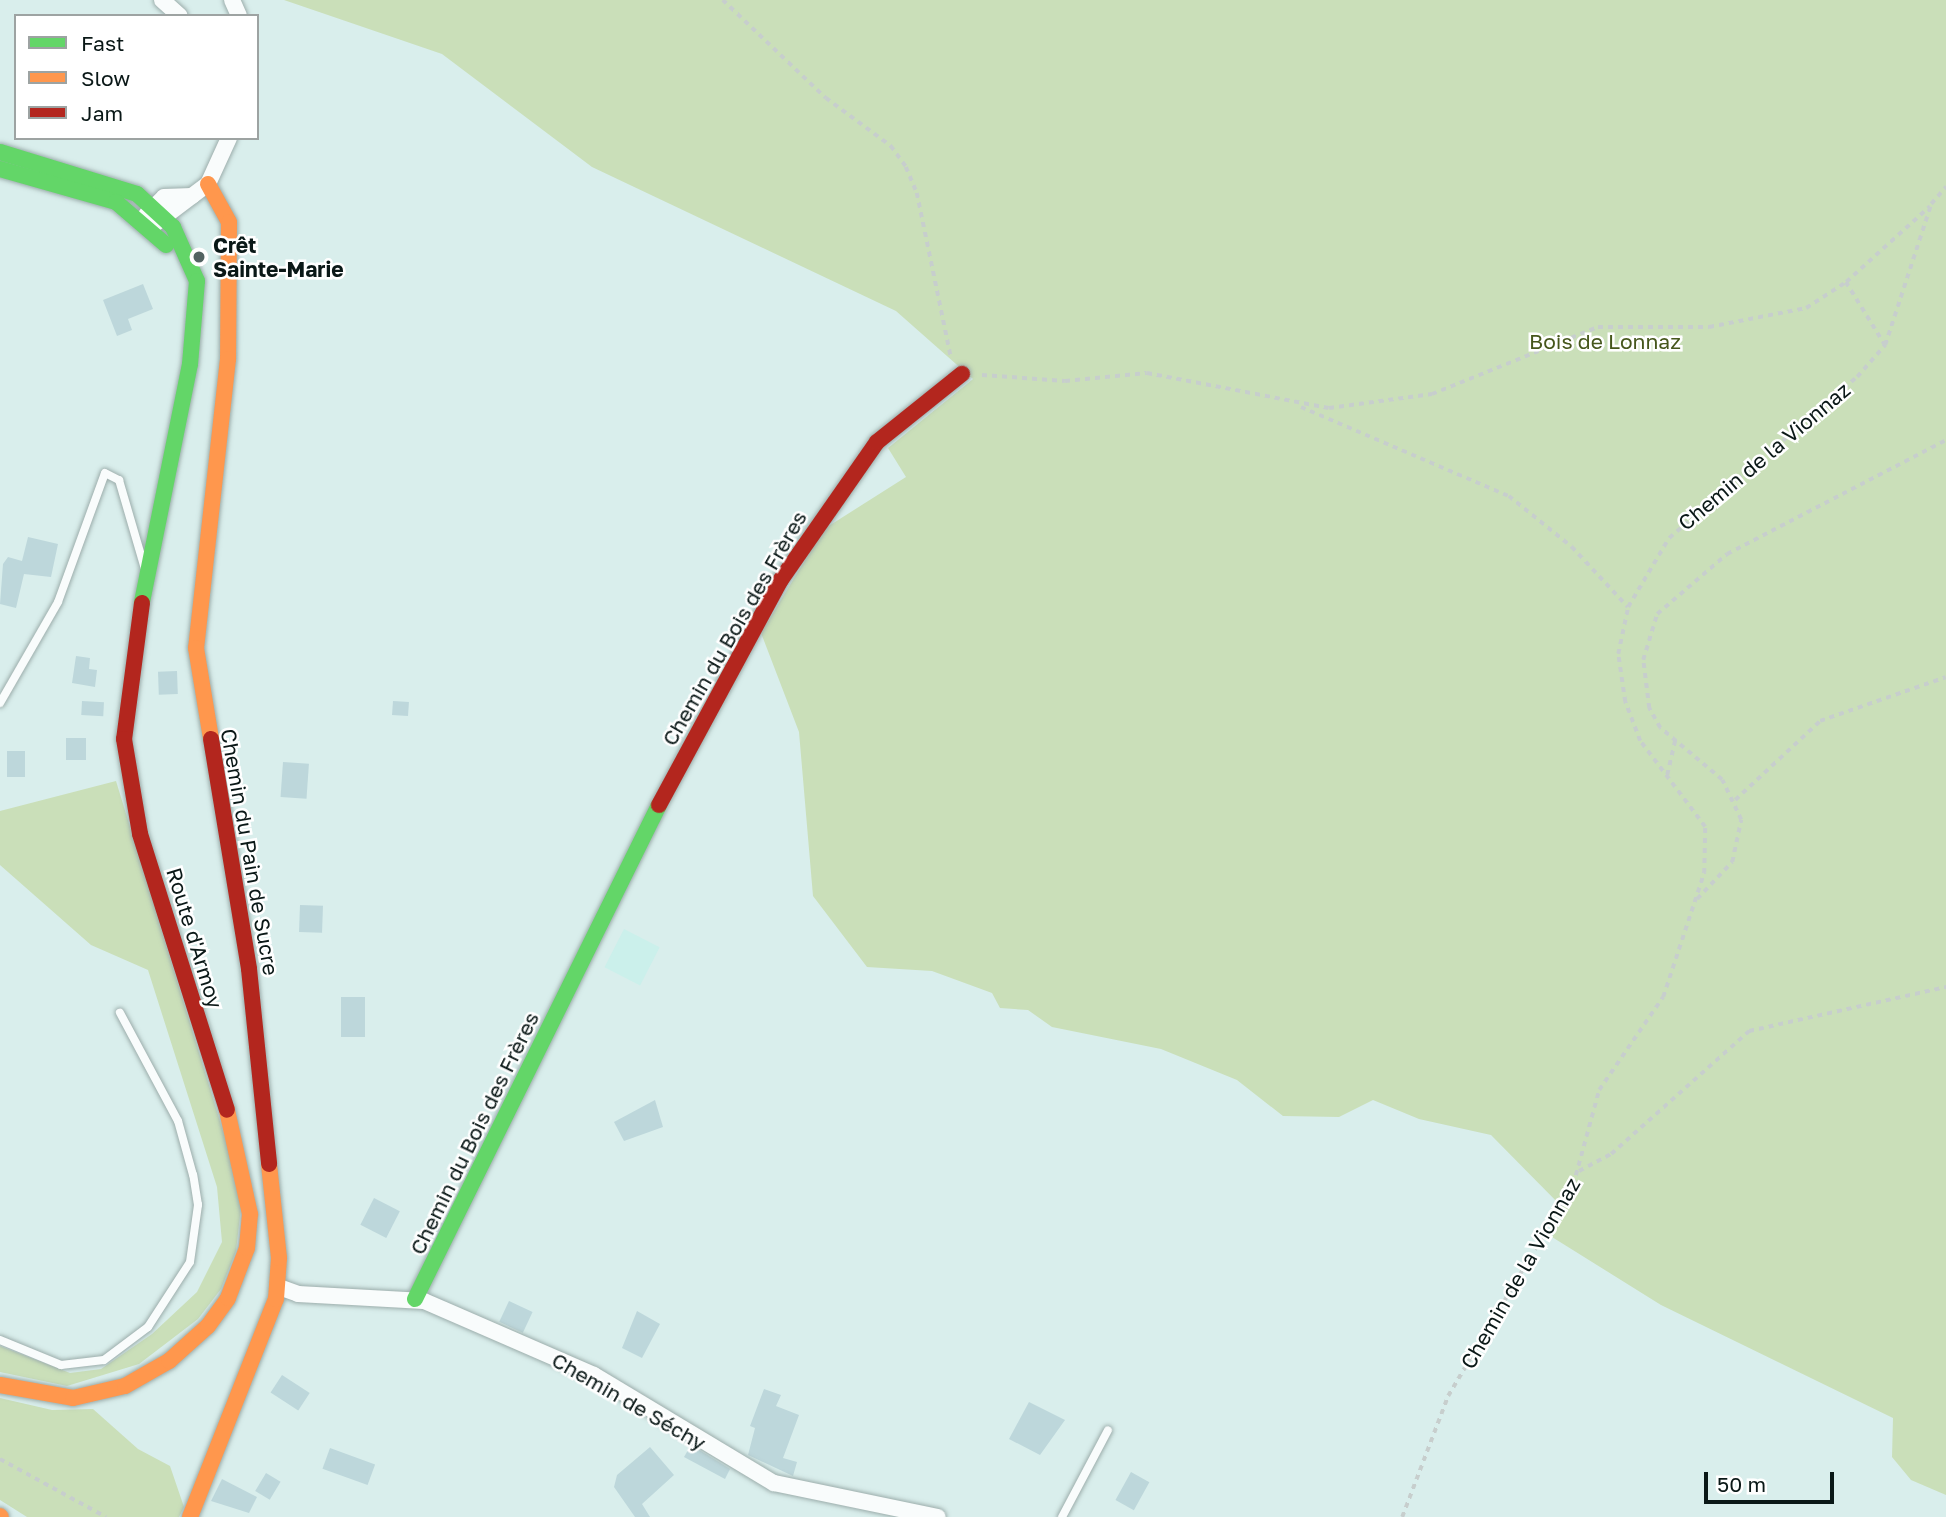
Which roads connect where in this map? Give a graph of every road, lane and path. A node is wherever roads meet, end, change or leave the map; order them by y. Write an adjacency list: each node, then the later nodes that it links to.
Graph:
1 (162, 0): 3 (street)
2 (723, 0): 13 (path)
3 (178, 14)
4 (228, 140): 7 (street)
5 (0, 152): 10 (street)
6 (0, 169): 10 (street)
7 (208, 184): 10 (street); 27 (street, Chemin du Pain de Sucre)
8 (1946, 187): 9 (path, Chemin de la Vionnaz)
9 (1931, 205): 11 (path); 12 (path, Chemin de la Vionnaz)
10 (153, 217): 16 (street, Route d'Armoy)
11 (1846, 282): 12 (path); 14 (path)
12 (1885, 345): 17 (path, Chemin de la Vionnaz)
13 (962, 373): 14 (path); 28 (street, Chemin du Bois des Frères)
14 (1299, 406): 17 (path)
15 (1946, 440): 20 (path)
16 (147, 572): 19 (lane); 30 (street, Route d'Armoy)
17 (1628, 607): 21 (path, Chemin de la Vionnaz)
18 (1946, 677): 22 (path)
19 (0, 704)
20 (1675, 740): 21 (path); 22 (path)
21 (1667, 775): 23 (path, Chemin de la Vionnaz)
22 (1735, 800): 23 (path)
23 (1695, 901): 26 (path, Chemin de la Vionnaz)
24 (1946, 987): 26 (path)
25 (120, 1013): 29 (lane)
26 (1579, 1171): 37 (path, Chemin de la Vionnaz)
27 (279, 1287): 28 (street, Chemin de Séchy); 34 (street, Chemin du Pain de Sucre)
28 (415, 1299): 35 (street, Chemin de Séchy)
29 (0, 1339)
30 (0, 1385)
31 (1108, 1430): 36 (lane)
32 (0, 1459): 33 (path)
33 (106, 1517)
34 (190, 1517)
35 (938, 1517)
36 (1062, 1517)
37 (1402, 1517)

